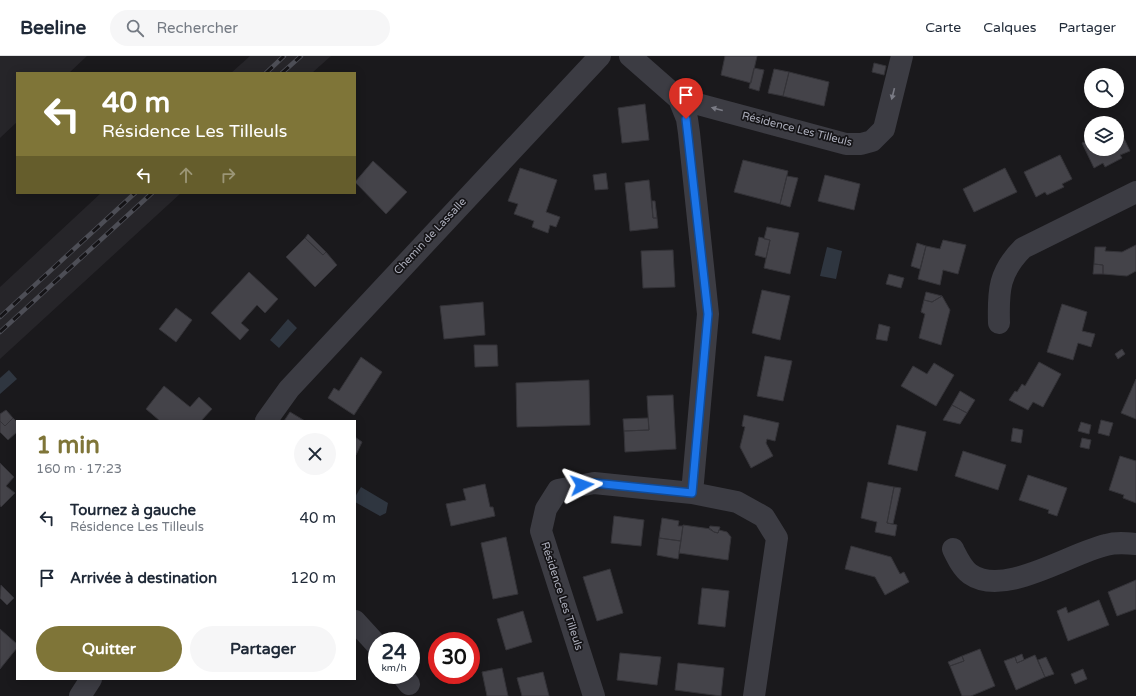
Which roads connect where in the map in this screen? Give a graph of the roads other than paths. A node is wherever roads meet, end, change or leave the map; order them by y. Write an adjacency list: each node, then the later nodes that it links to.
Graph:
1 (600, 56): 7 (street, Chemin de Lassalle)
2 (630, 56): 4 (street, Résidence Les Tilleuls)
3 (902, 56): 4 (street, Résidence Les Tilleuls, one-way to 4)
4 (679, 99): 8 (street, Résidence Les Tilleuls)
5 (1136, 192): 6 (street)
6 (999, 323)
7 (267, 420)
8 (692, 493): 15 (street, Résidence Les Tilleuls); 16 (street, Résidence Les Tilleuls)
9 (1136, 544): 10 (street)
10 (953, 549)
11 (356, 622): 12 (street)
12 (368, 635)
13 (91, 680): 14 (street)
14 (80, 696)
15 (594, 696)
16 (754, 696)

